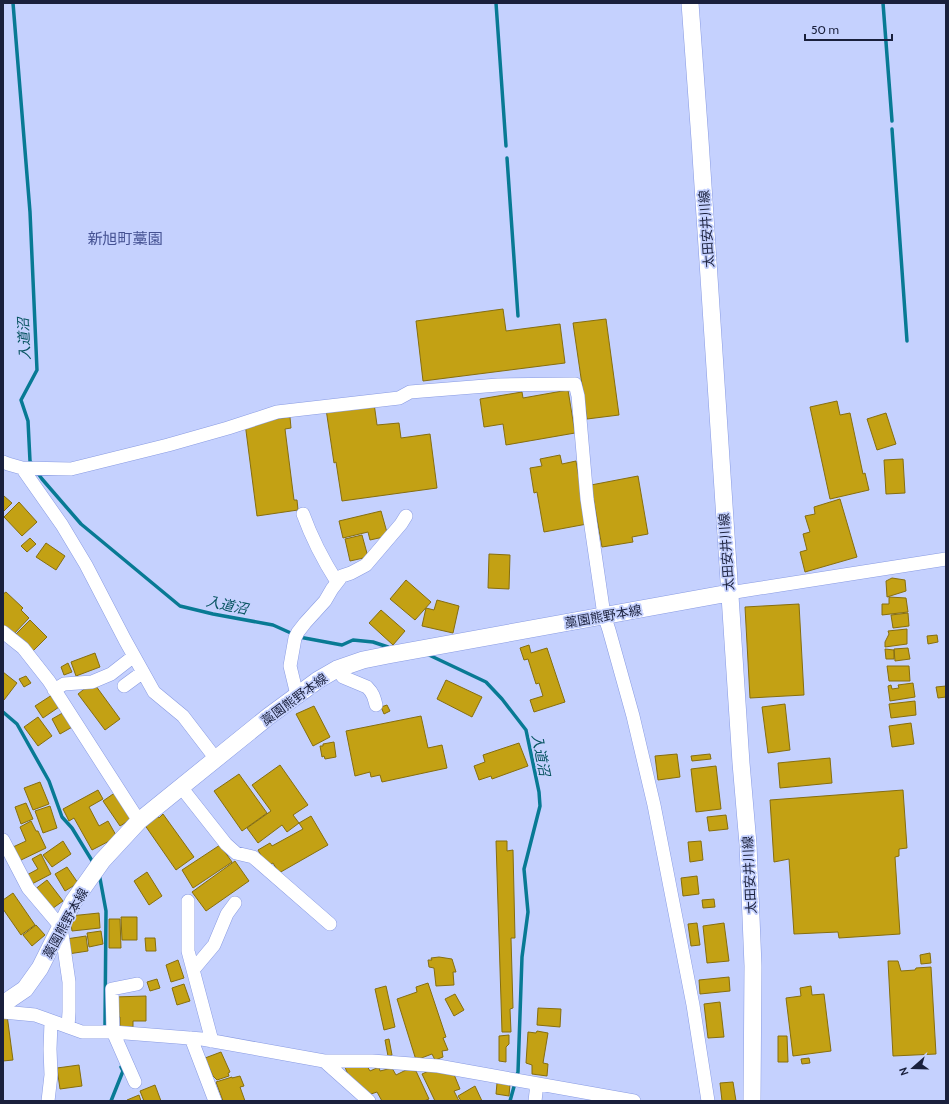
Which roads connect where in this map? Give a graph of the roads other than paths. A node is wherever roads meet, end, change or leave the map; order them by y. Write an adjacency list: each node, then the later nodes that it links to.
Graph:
1 (690, 3): 8 (main road, 太田安井川線)
2 (3, 462): 3 (street)
3 (24, 468): 9 (street); 11 (street)
4 (303, 514): 7 (street)
5 (406, 516): 7 (street)
6 (946, 559): 8 (street)
7 (337, 582): 16 (street)
8 (729, 594): 9 (main road, 藁園熊野本線); 44 (main road, 太田安井川線)
9 (604, 616): 12 (main road, 藁園熊野本線); 43 (street)
10 (3, 632): 15 (street)
11 (134, 656): 13 (street); 15 (street)
12 (337, 669): 16 (main road, 藁園熊野本線); 17 (street)
13 (143, 672): 14 (street); 18 (street)
14 (124, 686)
15 (54, 690): 20 (street)
16 (298, 695): 18 (main road, 藁園熊野本線)
17 (376, 705)
18 (216, 759): 19 (main road, 藁園熊野本線)
19 (181, 787): 20 (main road, 藁園熊野本線); 24 (street)
20 (139, 821): 25 (main road, 藁園熊野本線)
21 (3, 840): 25 (street)
22 (188, 901): 26 (street)
23 (235, 903): 26 (street)
24 (330, 924)
25 (61, 927): 28 (main road, 藁園熊野本線); 31 (street)
26 (193, 970): 34 (street)
27 (136, 984): 32 (street)
28 (3, 1004)
29 (3, 1012): 30 (street)
30 (51, 1022): 31 (street); 38 (street)
31 (68, 1027): 32 (street)
32 (113, 1032): 33 (street); 36 (street)
33 (191, 1038): 34 (street); 39 (street)
34 (212, 1041): 35 (street)
35 (324, 1061): 37 (street); 40 (street)
36 (135, 1082)
37 (537, 1084): 41 (street); 42 (street)
38 (48, 1101)
39 (215, 1101)
40 (369, 1101)
41 (535, 1101)
42 (634, 1101)
43 (708, 1101)
44 (752, 1101)

